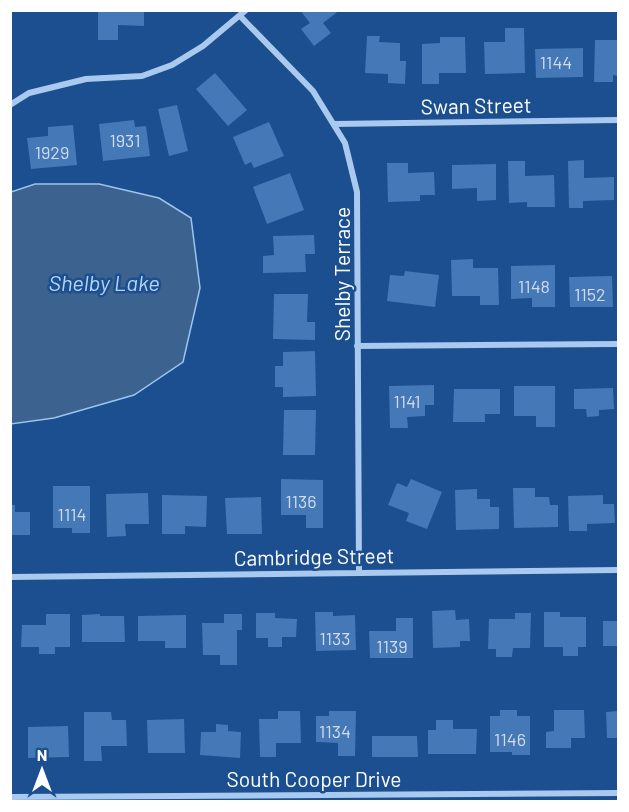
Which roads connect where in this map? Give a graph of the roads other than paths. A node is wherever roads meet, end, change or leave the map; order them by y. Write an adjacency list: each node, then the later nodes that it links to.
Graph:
1 (246, 10): 2 (street)
2 (240, 16): 3 (street); 5 (street, Shelby Terrace)
3 (10, 105)
4 (618, 120): 5 (street, Swan Street)
5 (334, 124): 7 (street, Shelby Terrace)
6 (618, 344): 7 (street)
7 (357, 346): 9 (street, Shelby Terrace)
8 (618, 570): 9 (street, Cambridge Street)
9 (359, 572): 10 (street, Cambridge Street)
10 (10, 577)
11 (618, 793): 12 (street, South Cooper Drive)
12 (10, 796)

